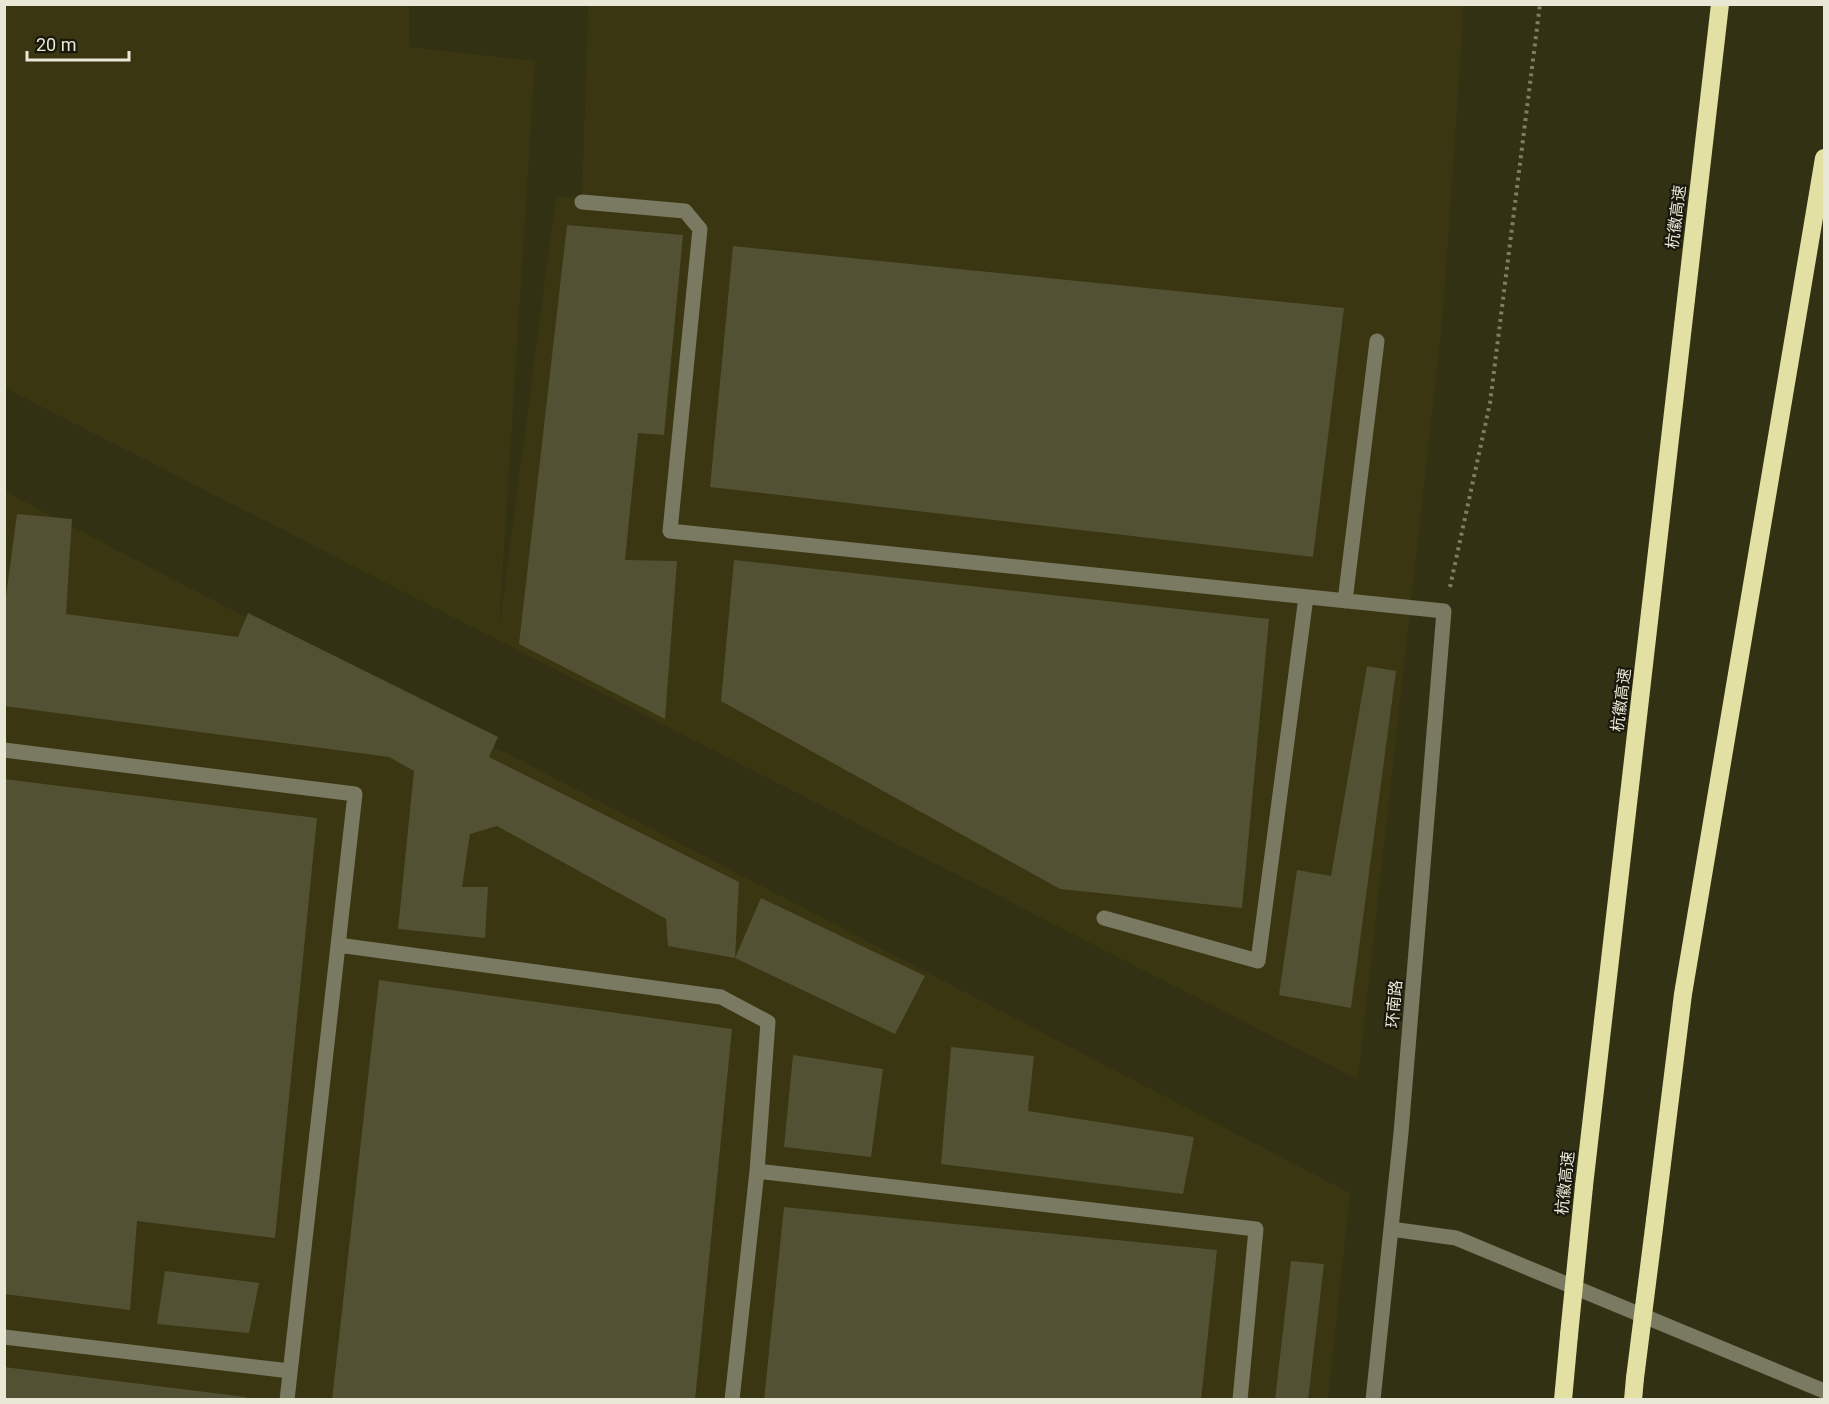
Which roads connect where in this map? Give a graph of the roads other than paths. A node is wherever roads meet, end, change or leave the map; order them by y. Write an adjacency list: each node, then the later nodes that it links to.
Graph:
1 (1720, 4): 19 (highway, 杭徽高速, bridge)
2 (1824, 158): 20 (highway, bridge)
3 (582, 202): 5 (street)
4 (1377, 341): 6 (street)
5 (1306, 597): 6 (street); 8 (street)
6 (1345, 601): 11 (street, 环南路)
7 (4, 750): 9 (street)
8 (1104, 918)
9 (338, 945): 10 (street); 13 (street)
10 (757, 1171): 16 (street); 17 (street)
11 (1391, 1229): 14 (street); 18 (street, 环南路)
12 (4, 1338): 13 (street)
13 (290, 1371): 15 (street)
14 (1824, 1391)
15 (287, 1400)
16 (732, 1400)
17 (1240, 1400)
18 (1373, 1400)
19 (1563, 1400)
20 (1633, 1400)

